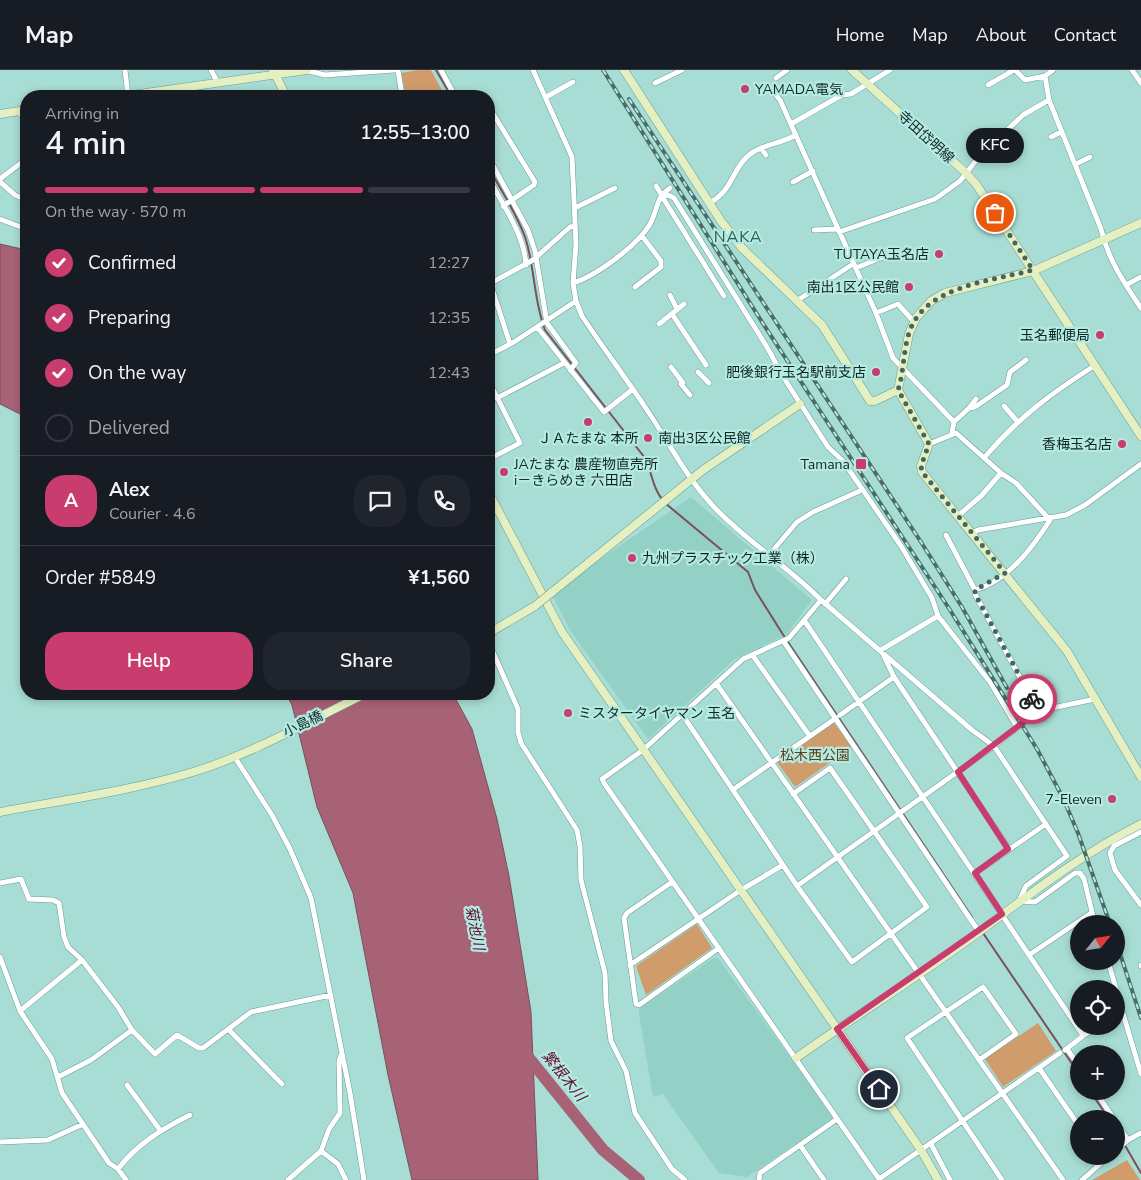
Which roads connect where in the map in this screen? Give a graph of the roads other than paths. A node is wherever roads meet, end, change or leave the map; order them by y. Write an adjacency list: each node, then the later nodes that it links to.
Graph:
1 (125, 70): 25 (street)
2 (211, 70): 20 (street)
3 (306, 70): 4 (street); 16 (street)
4 (394, 70)
5 (398, 70): 28 (street)
6 (441, 70): 29 (street)
7 (533, 70): 31 (street)
8 (624, 70): 57 (street)
9 (682, 70): 21 (street)
10 (786, 70): 18 (street)
11 (852, 70): 23 (street, 寺田岱明線)
12 (890, 70): 23 (street)
13 (1014, 70): 17 (street); 24 (street)
14 (1053, 70): 17 (street)
15 (1132, 70): 22 (street)
16 (274, 73): 20 (street); 27 (street)
17 (1045, 76): 32 (street)
18 (776, 78)
19 (573, 82): 31 (street)
20 (218, 83): 26 (street)
21 (655, 83)
22 (1141, 83)
23 (867, 84): 36 (street); 47 (street, 寺田岱明線)
24 (988, 85)
25 (127, 90)
26 (169, 90)
27 (283, 90)
28 (401, 90)
29 (453, 90)
30 (775, 94): 36 (street)
31 (546, 97): 58 (street)
32 (1049, 100): 37 (street); 47 (street)
33 (20, 111): 34 (street)
34 (0, 114)
35 (495, 117): 56 (street)
36 (791, 124): 38 (street)
37 (1061, 132): 39 (street); 44 (street)
38 (796, 135): 40 (street); 45 (street)
39 (1051, 137)
40 (761, 148): 41 (street); 57 (street)
41 (766, 155)
42 (1090, 157): 44 (street)
43 (20, 164): 48 (street)
44 (1076, 164): 66 (street)
45 (813, 171): 49 (street); 64 (street)
46 (495, 172): 56 (street)
47 (966, 173): 64 (street); 70 (street, 寺田岱明線)
48 (0, 180): 55 (street)
49 (793, 182)
50 (656, 186): 54 (street)
51 (615, 188): 58 (street)
52 (670, 188): 54 (street)
53 (495, 189): 56 (street)
54 (662, 196): 65 (street); 77 (street); 106 (street)
55 (20, 198)
56 (508, 203): 68 (street); 68 (street)
57 (709, 203): 79 (street)
58 (575, 208): 61 (street)
59 (0, 219): 62 (street)
60 (1141, 223): 66 (street)
61 (576, 226): 68 (street); 73 (street)
62 (20, 227)
63 (814, 230): 64 (street)
64 (838, 230): 69 (street)
65 (642, 236): 73 (street); 75 (street)
66 (1103, 238): 70 (street); 74 (street)
67 (885, 256): 69 (street)
68 (531, 261): 72 (street); 87 (street)
69 (854, 266): 79 (street); 84 (street)
70 (1033, 270): 86 (street); 94 (street, 寺田岱明線)
71 (1141, 277): 74 (street)
72 (495, 279)
73 (572, 283): 80 (street)
74 (1126, 285): 82 (street)
75 (635, 287)
76 (670, 295): 83 (street)
77 (724, 296)
78 (495, 300): 89 (street)
79 (798, 300): 101 (street)
80 (576, 301): 87 (street); 100 (street)
81 (684, 304): 83 (street)
82 (1141, 308)
83 (677, 309): 85 (street)
84 (876, 313): 86 (street); 97 (street)
85 (672, 314): 88 (street); 93 (street)
86 (914, 322): 97 (street)
87 (542, 323): 89 (street); 92 (street); 96 (street)
88 (660, 324)
89 (510, 344): 90 (street)
90 (495, 352)
91 (1026, 360): 108 (street)
92 (564, 363): 96 (street); 104 (street)
93 (706, 366)
94 (1094, 366): 109 (street); 112 (street, 寺田岱明線)
95 (671, 367): 103 (street)
96 (572, 368): 100 (street)
97 (903, 369): 101 (street); 110 (street)
98 (698, 372): 99 (street)
99 (709, 383)
100 (633, 389): 118 (street)
101 (898, 390): 113 (street)
102 (495, 394): 104 (street)
103 (690, 395)
104 (497, 398): 114 (street)
105 (976, 399): 108 (street)
106 (800, 404): 118 (street); 119 (street)
107 (1004, 406): 109 (street)
108 (970, 408): 110 (street)
109 (1017, 421): 115 (street)
110 (954, 422): 111 (street)
111 (952, 432): 113 (street); 115 (street)
112 (1141, 436)
113 (929, 444): 121 (street)
114 (495, 456)
115 (984, 458): 117 (street)
116 (1141, 464): 122 (street)
117 (1001, 473): 121 (street); 122 (street)
118 (691, 480): 125 (street); 132 (street, bridge)
119 (862, 490): 125 (street); 130 (street)
120 (495, 504): 148 (street)
121 (959, 515): 123 (street)
122 (1050, 520): 123 (street); 126 (street)
123 (972, 532): 126 (street)
124 (946, 535): 128 (street)
125 (769, 554): 129 (street)
126 (1005, 573): 128 (street); 139 (street)
127 (846, 579): 129 (street)
128 (975, 590): 142 (street)
129 (823, 602): 131 (street); 134 (street)
130 (938, 616): 134 (street); 145 (street)
131 (804, 620): 133 (street); 141 (street)
132 (495, 629)
133 (786, 640): 135 (street); 144 (street)
134 (880, 650): 137 (street); 147 (street)
135 (753, 656): 138 (street); 146 (street)
136 (495, 657): 225 (street)
137 (894, 677): 141 (street); 151 (street)
138 (716, 684): 143 (street); 150 (street)
139 (1095, 699): 142 (street); 152 (street)
140 (352, 700): 149 (street, 小島橋)
141 (859, 701): 144 (street); 155 (street)
142 (1038, 711): 145 (street)
143 (682, 714): 148 (street); 153 (street)
144 (838, 716): 146 (street); 156 (street)
145 (1017, 727): 147 (street)
146 (809, 736): 150 (street)
147 (994, 746): 151 (street); 158 (street)
148 (643, 750): 166 (street); 169 (street)
149 (237, 754): 157 (street, 小島橋); 185 (street)
150 (771, 762): 153 (street); 154 (street)
151 (958, 772): 155 (street); 162 (street)
152 (1141, 777)
153 (734, 789): 164 (street)
154 (793, 794): 160 (street); 163 (street)
155 (923, 796): 156 (street); 165 (street)
156 (902, 810): 160 (street); 175 (street)
157 (0, 812)
158 (1046, 824): 162 (street); 170 (street)
159 (1141, 824): 170 (street)
160 (875, 830): 163 (street); 176 (street)
161 (1141, 832): 171 (street)
162 (1008, 849): 165 (street)
163 (837, 856): 168 (street); 176 (street)
164 (782, 865): 168 (street); 169 (street)
165 (975, 873): 173 (street)
166 (672, 882): 174 (street); 181 (street)
167 (0, 883): 180 (street)
168 (797, 886): 176 (street)
169 (741, 890): 174 (street); 189 (street)
170 (1019, 901): 172 (street); 173 (street)
171 (1141, 906)
172 (1092, 913): 178 (street)
173 (1002, 914): 175 (street); 178 (street)
174 (698, 919): 177 (street); 181 (street)
175 (981, 931): 184 (street)
176 (890, 932): 184 (street)
177 (719, 948): 181 (street); 196 (street)
178 (1029, 955): 192 (street)
179 (0, 957): 182 (street)
180 (82, 960): 186 (street); 190 (street)
181 (630, 965)
182 (6, 970): 183 (street); 186 (street)
183 (0, 973)
184 (918, 974): 187 (street); 189 (street)
185 (331, 995): 191 (street); 194 (street)
186 (20, 1010): 200 (street)
187 (945, 1013): 197 (street); 197 (street); 207 (street)
188 (1125, 1020): 199 (street)
189 (837, 1029): 196 (street); 216 (street)
190 (132, 1030): 191 (street); 200 (street)
191 (229, 1030): 201 (street)
192 (1083, 1036): 193 (street)
193 (1064, 1050): 195 (street); 198 (street)
194 (341, 1054): 217 (street); 224 (street)
195 (1070, 1056)
196 (796, 1058): 206 (street)
197 (979, 1060): 203 (street)
198 (1039, 1068): 203 (street); 204 (street)
199 (1141, 1074)
200 (58, 1077): 208 (street)
201 (282, 1084)
202 (127, 1085): 209 (street)
203 (1000, 1093): 207 (street); 231 (street)
204 (1070, 1113)
205 (190, 1115): 209 (street)
206 (837, 1119): 215 (street); 220 (street)
207 (964, 1120): 214 (street); 230 (street)
208 (81, 1125): 213 (street); 219 (street)
209 (160, 1130): 219 (street)
210 (1141, 1133): 212 (street)
211 (1125, 1138): 212 (street)
212 (1127, 1141)
213 (0, 1142)
214 (932, 1144): 216 (street); 229 (street)
215 (800, 1145): 226 (street); 227 (street)
216 (921, 1150): 220 (street); 228 (street)
217 (321, 1151): 222 (street); 223 (street)
218 (1100, 1165): 232 (street)
219 (118, 1169): 221 (street)
220 (880, 1179)
221 (126, 1180)
222 (288, 1180)
223 (346, 1180)
224 (364, 1180)
225 (685, 1180)
226 (759, 1180)
227 (824, 1180)
228 (938, 1180)
229 (950, 1180)
230 (1002, 1180)
231 (1063, 1180)
232 (1082, 1180)

